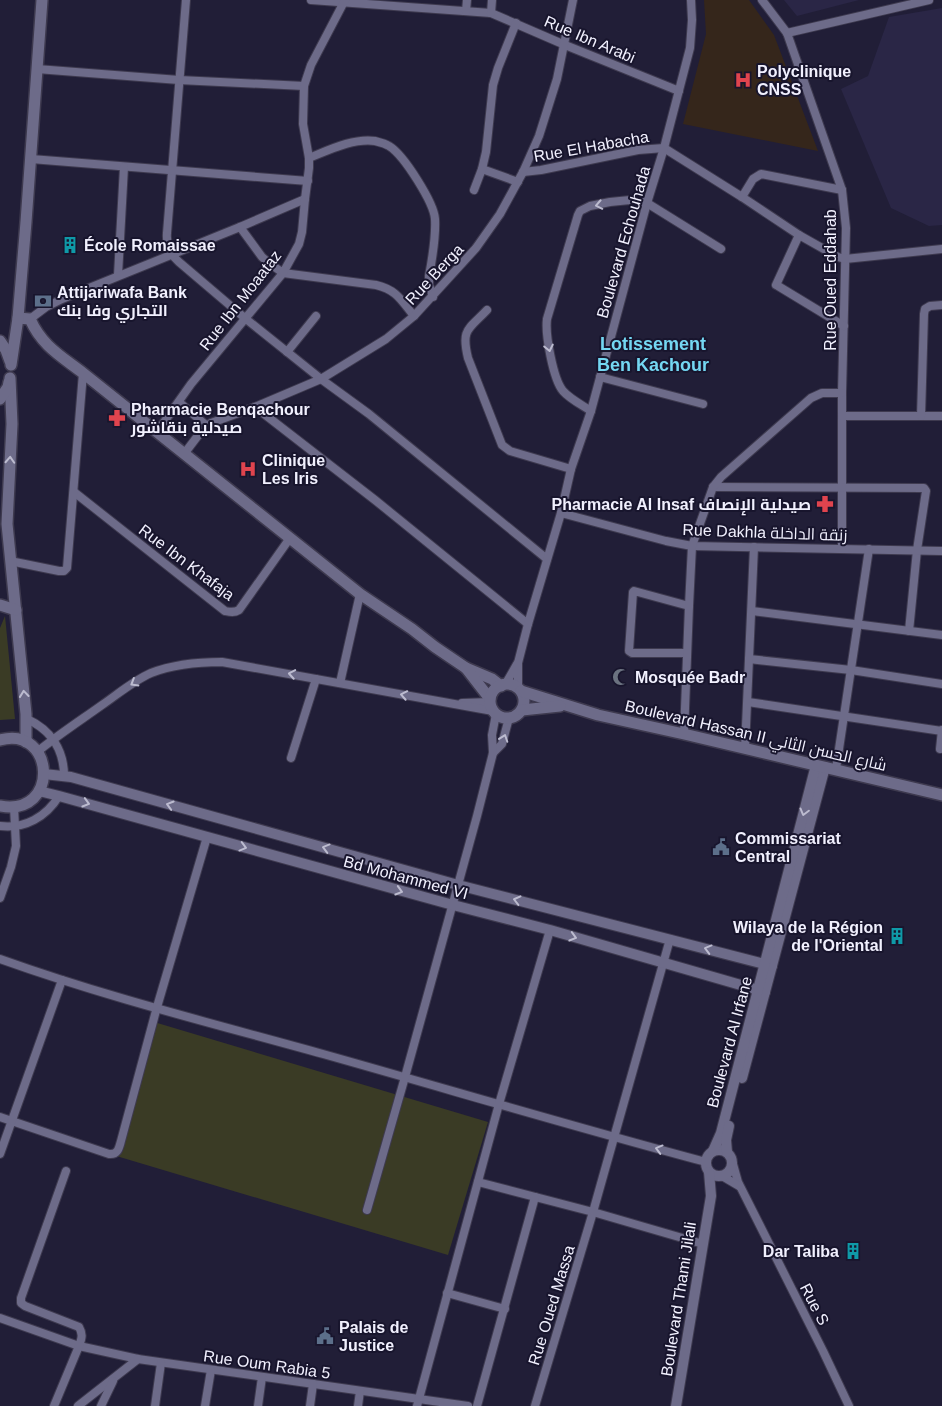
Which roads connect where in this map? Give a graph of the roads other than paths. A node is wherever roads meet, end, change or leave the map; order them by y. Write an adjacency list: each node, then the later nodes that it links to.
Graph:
1 (42, 0): 16 (main road)
2 (186, 0): 17 (street)
3 (311, 0): 10 (street)
4 (467, 0): 11 (street)
5 (492, 0): 12 (street)
6 (573, 0): 15 (street, Rue Berga)
7 (691, 0): 19 (street, Boulevard Echouhada)
8 (762, 0): 14 (street, Rue Oued Eddahab)
9 (928, 0): 14 (street)
10 (345, 1): 11 (street); 18 (street, Rue Ibn Moaataz)
11 (466, 11): 12 (street)
12 (491, 12): 13 (street, Rue Ibn Arabi)
13 (516, 23): 15 (street, Rue Ibn Arabi); 24 (street)
14 (787, 33): 30 (street, Rue Oued Eddahab)
15 (565, 45): 19 (street, Rue Ibn Arabi); 26 (street, Rue Berga)
16 (37, 69): 17 (street); 22 (main road)
17 (179, 80): 18 (street); 25 (street)
18 (304, 86): 21 (street, Rue Ibn Moaataz)
19 (679, 91): 20 (street, Boulevard Echouhada)
20 (664, 148): 26 (street, Rue El Habacha); 31 (street); 33 (street, Boulevard Echouhada)
21 (309, 158): 27 (street, Rue Ibn Moaataz); 42 (street)
22 (31, 160): 23 (street); 47 (main road)
23 (124, 167): 25 (street); 41 (street)
24 (482, 169): 28 (street); 29 (street)
25 (173, 171): 27 (street); 38 (street)
26 (523, 172): 28 (street, Rue Berga)
27 (308, 181): 32 (street, Rue Ibn Moaataz)
28 (518, 182): 42 (street, Rue Berga)
29 (474, 190)
30 (842, 190): 31 (street); 39 (street, Rue Oued Eddahab)
31 (742, 197): 35 (street)
32 (305, 199): 34 (street); 40 (street, Rue Ibn Moaataz)
33 (647, 203): 36 (street); 55 (street, Boulevard Echouhada); 63 (street, one-way to 63)
34 (240, 227): 38 (street); 40 (street)
35 (799, 235): 39 (street); 50 (street)
36 (721, 249)
37 (942, 249): 39 (street)
38 (172, 254): 41 (street); 48 (street)
39 (845, 259): 50 (street, Rue Oued Eddahab)
40 (283, 273): 46 (street); 48 (street, Rue Ibn Moaataz)
41 (118, 275): 49 (street)
42 (433, 297): 46 (street, Rue Berga)
43 (942, 305): 65 (street)
44 (487, 310): 70 (street)
45 (316, 316): 52 (street)
46 (414, 316): 57 (street, Rue Berga)
47 (18, 318): 49 (main road); 53 (main road)
48 (246, 318): 52 (street); 60 (street, Rue Ibn Moaataz)
49 (30, 319): 54 (main road)
50 (844, 326): 58 (street, Rue Oued Eddahab)
51 (0, 341): 53 (main road)
52 (287, 352): 57 (street)
53 (11, 365): 56 (main road)
54 (83, 373): 68 (main road); 73 (street)
55 (600, 377): 61 (street); 63 (street, Boulevard Echouhada)
56 (10, 378): 59 (main road); 83 (main road, one-way to 56)
57 (321, 379): 62 (street, Rue Berga); 82 (street)
58 (842, 393): 64 (street, Rue Oued Eddahab); 71 (street)
59 (0, 399)
60 (179, 402): 67 (street); 68 (street, Rue Ibn Moaataz)
61 (703, 404)
62 (256, 407): 67 (street, Rue Berga); 89 (street)
63 (591, 411): 70 (street, Boulevard Echouhada)
64 (842, 416): 65 (street); 72 (street, Rue Oued Eddahab)
65 (921, 416): 66 (street)
66 (942, 416)
67 (207, 426): 69 (street, Rue Berga)
68 (157, 432): 69 (main road)
69 (184, 454): 75 (main road)
70 (572, 470): 74 (street, Boulevard Echouhada)
71 (713, 487): 72 (street); 76 (street)
72 (842, 487): 78 (street, Rue Oued Eddahab); 80 (street)
73 (74, 492): 75 (street, Rue Ibn Khafaja); 83 (street)
74 (561, 513): 76 (street, Rue Dakhla زنقة الداخلة); 82 (street, Boulevard Echouhada)
75 (290, 538): 84 (main road)
76 (692, 546): 77 (street, Rue Dakhla زنقة الداخلة); 86 (street)
77 (754, 547): 78 (street, Rue Dakhla زنقة الداخلة); 88 (street)
78 (842, 549): 79 (street, Rue Dakhla زنقة الداخلة)
79 (869, 549): 80 (street, Rue Dakhla زنقة الداخلة); 90 (street)
80 (917, 550): 81 (street, Rue Dakhla زنقة الداخلة); 91 (street)
81 (942, 551)
82 (547, 560): 89 (street, Boulevard Echouhada)
83 (10, 561): 87 (main road)
84 (360, 594): 96 (main road); 99 (street)
85 (0, 604): 87 (main road)
86 (689, 606): 93 (street); 93 (street)
87 (16, 610): 109 (main road, one-way to 87)
88 (752, 611): 90 (street); 94 (street)
89 (528, 624): 95 (street, Boulevard Echouhada)
90 (858, 625): 91 (street); 97 (street)
91 (909, 631): 92 (street)
92 (942, 635)
93 (687, 653): 111 (street)
94 (749, 659): 97 (street); 103 (street)
95 (518, 662): 101 (street, Boulevard Echouhada); 102 (street, Boulevard Echouhada)
96 (466, 668): 101 (main road); 105 (main road)
97 (851, 670): 100 (street); 107 (street)
98 (316, 678): 99 (street); 112 (street, one-way to 112); 119 (street)
99 (340, 683): 105 (street, one-way to 99)
100 (942, 684)
101 (503, 685): 102 (main road); 105 (main road)
102 (520, 690): 104 (main road, Boulevard Hassan II شارع الحسن الثاني); 106 (main road)
103 (748, 702): 107 (street); 115 (street)
104 (564, 705): 106 (main road, Boulevard Hassan II شارع الحسن الثاني); 111 (main road, Boulevard Hassan II شارع الحسن الثاني)
105 (493, 706): 108 (main road); 118 (street)
106 (522, 710): 108 (main road)
107 (844, 717): 110 (street); 120 (street)
108 (509, 718): 118 (street, one-way to 108)
109 (27, 719): 112 (street); 114 (main road)
110 (942, 731): 116 (street)
111 (684, 734): 115 (main road, Boulevard Hassan II شارع الحسن الثاني)
112 (53, 739): 117 (street); 122 (street)
113 (0, 740): 114 (main road)
114 (26, 742): 117 (main road)
115 (745, 748): 120 (main road, Boulevard Hassan II شارع الحسن الثاني)
116 (940, 750)
117 (37, 752): 121 (main road)
118 (493, 753): 131 (street)
119 (292, 758)
120 (826, 767): 124 (main road, Boulevard Hassan II شارع الحسن الثاني); 138 (street, Boulevard Al Irfane)
121 (44, 774): 122 (street, Bd Mohammed VI); 123 (main road)
122 (64, 776): 131 (street, Bd Mohammed VI, one-way to 122)
123 (39, 791): 125 (street, Bd Mohammed VI); 127 (main road)
124 (942, 795)
125 (59, 796): 129 (street); 130 (street, Bd Mohammed VI, one-way to 130)
126 (0, 806): 127 (main road)
127 (14, 807): 129 (street)
128 (0, 826): 129 (street)
129 (15, 826): 132 (street)
130 (208, 838): 133 (street, Bd Mohammed VI, one-way to 133); 141 (street)
131 (458, 885): 133 (street); 135 (street, Bd Mohammed VI, one-way to 131)
132 (0, 898)
133 (453, 905): 134 (street, Bd Mohammed VI); 142 (street)
134 (550, 930): 137 (street, Bd Mohammed VI, one-way to 137); 143 (street)
135 (670, 939): 137 (street, Rue Oued Massa); 138 (street, Bd Mohammed VI, one-way to 135)
136 (0, 959): 139 (street)
137 (664, 963): 140 (street, Bd Mohammed VI); 146 (street, Rue Oued Massa)
138 (768, 965): 140 (street, Boulevard Al Irfane)
139 (62, 980): 141 (street); 145 (street)
140 (762, 990): 147 (street, Boulevard Al Irfane); 148 (street, Boulevard Al Irfane)
141 (157, 1007): 142 (street); 145 (street)
142 (405, 1077): 143 (street); 158 (street)
143 (499, 1104): 146 (street); 154 (street)
144 (0, 1116): 145 (street)
145 (12, 1121): 149 (street)
146 (613, 1137): 151 (street, one-way to 146); 159 (street, Rue Oued Massa)
147 (713, 1151): 148 (street); 151 (street)
148 (727, 1152): 150 (street)
149 (0, 1154)
150 (733, 1164): 153 (street); 155 (street, Rue S)
151 (708, 1167): 153 (street); 156 (street)
152 (66, 1171): 164 (street)
153 (721, 1176): 155 (street); 156 (street)
154 (478, 1182): 157 (street); 161 (street)
155 (741, 1187): 185 (street, Rue S)
156 (711, 1196): 160 (street, Boulevard Thami Jilali)
157 (535, 1197): 159 (street); 162 (street)
158 (367, 1210)
159 (593, 1212): 160 (street); 183 (street, Rue Oued Massa)
160 (702, 1244): 184 (street, Boulevard Thami Jilali)
161 (447, 1293): 162 (street); 172 (street)
162 (505, 1309): 182 (street)
163 (0, 1318): 164 (street, Rue Oum Rabia 5)
164 (79, 1346): 165 (street, Rue Oum Rabia 5); 173 (street)
165 (138, 1359): 166 (street, Rue Oum Rabia 5); 169 (street)
166 (161, 1363): 167 (street, Rue Oum Rabia 5); 176 (street)
167 (211, 1370): 168 (street, Rue Oum Rabia 5); 177 (street)
168 (262, 1377): 170 (street, Rue Oum Rabia 5); 178 (street)
169 (114, 1379): 174 (street); 175 (street)
170 (313, 1384): 171 (street, Rue Oum Rabia 5); 179 (street)
171 (360, 1391): 172 (street, Rue Oum Rabia 5); 180 (street)
172 (417, 1402): 181 (street, Rue Oum Rabia 5)
173 (54, 1406)
174 (78, 1406)
175 (101, 1406)
176 (155, 1406)
177 (205, 1406)
178 (258, 1406)
179 (310, 1406)
180 (358, 1406)
181 (468, 1406)
182 (477, 1406)
183 (535, 1406)
184 (676, 1406)
185 (850, 1406)

